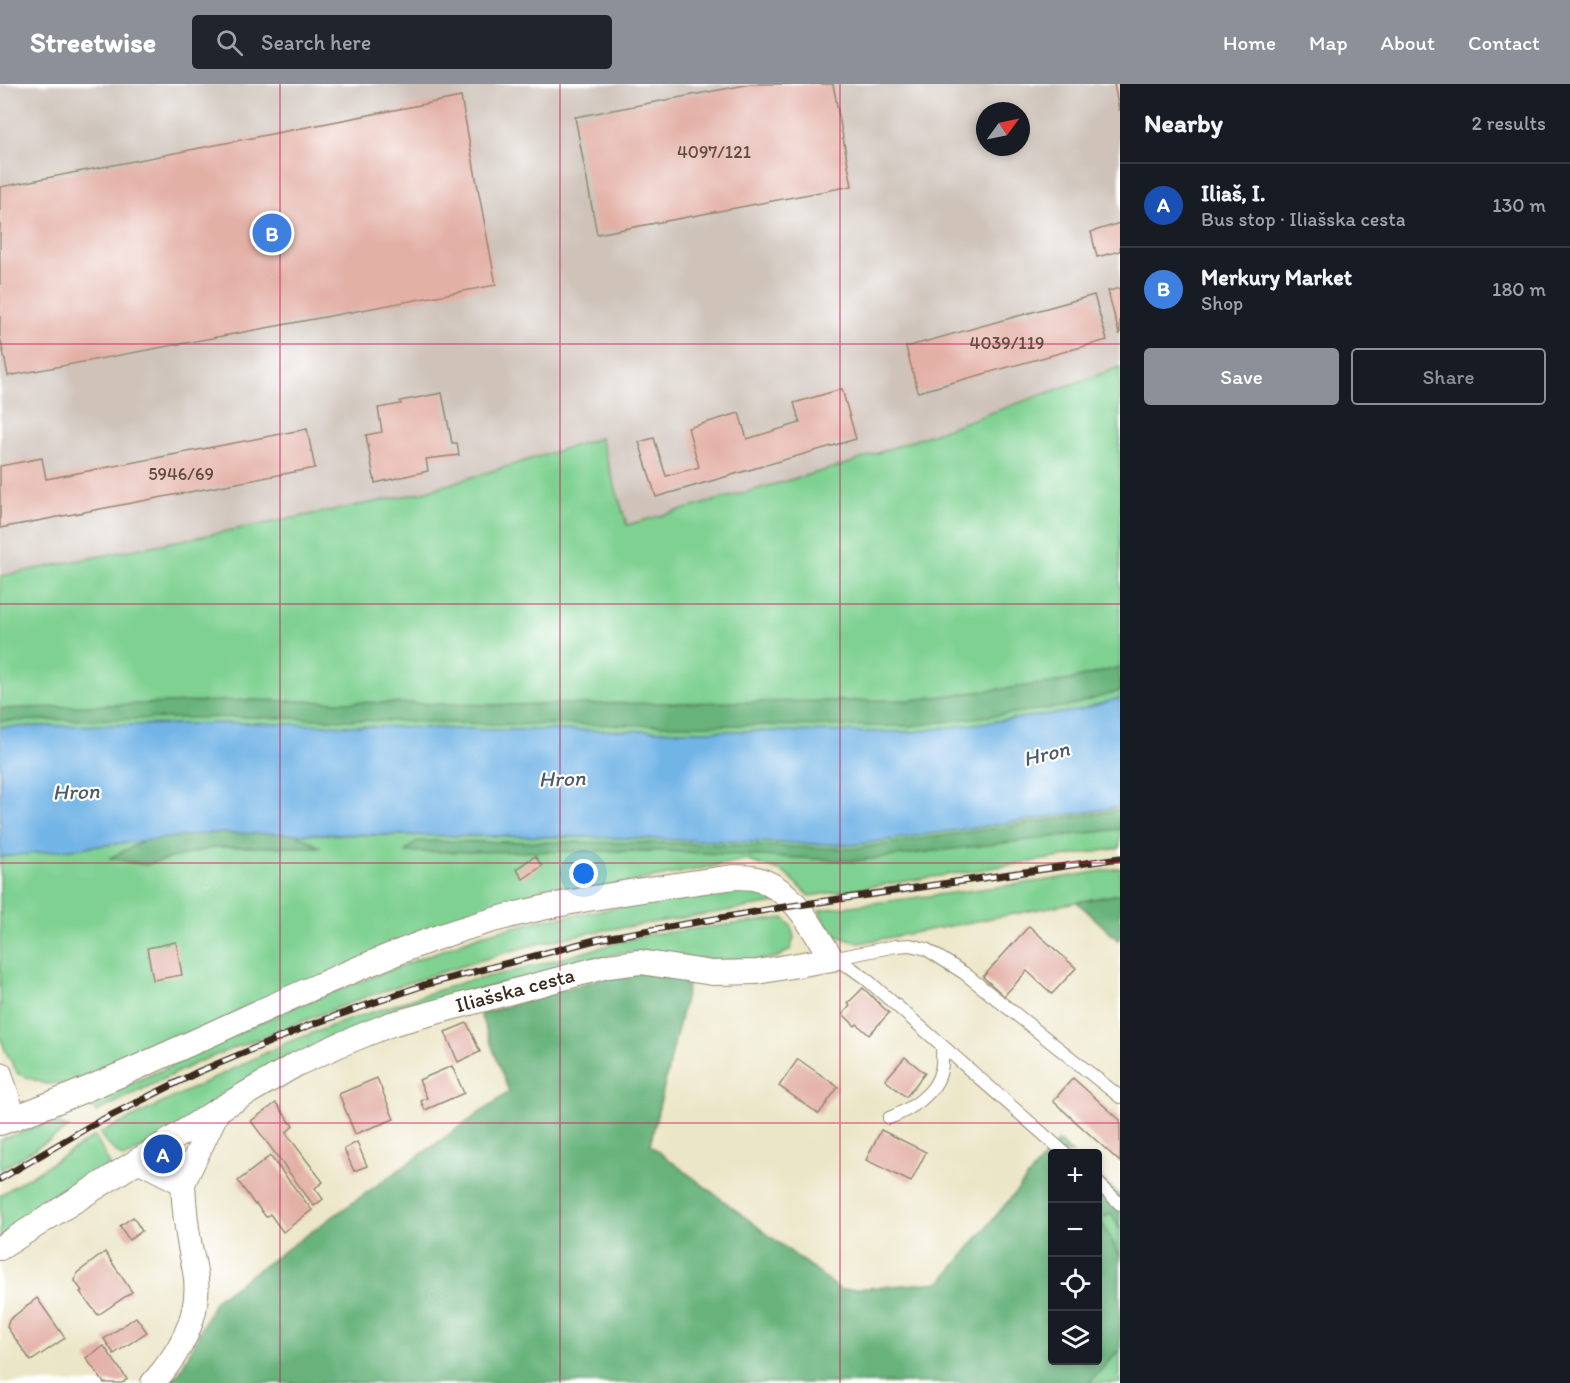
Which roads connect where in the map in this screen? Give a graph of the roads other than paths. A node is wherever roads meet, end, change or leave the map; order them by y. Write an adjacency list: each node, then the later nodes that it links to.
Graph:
1 (832, 959): 2 (lane); 4 (lane, Iliašska cesta); 5 (street, Iliašska cesta); 7 (street)
2 (942, 1046): 6 (lane); 8 (lane)
3 (0, 1074): 7 (street)
4 (1120, 1097)
5 (218, 1110): 9 (street, Iliašska cesta); 10 (street)
6 (889, 1118)
7 (7, 1120)
8 (1060, 1149)
9 (138, 1160): 10 (street); 13 (street, Iliašska cesta)
10 (183, 1183): 14 (street)
11 (1102, 1187): 12 (lane)
12 (1120, 1204)
13 (0, 1248)
14 (153, 1383)

